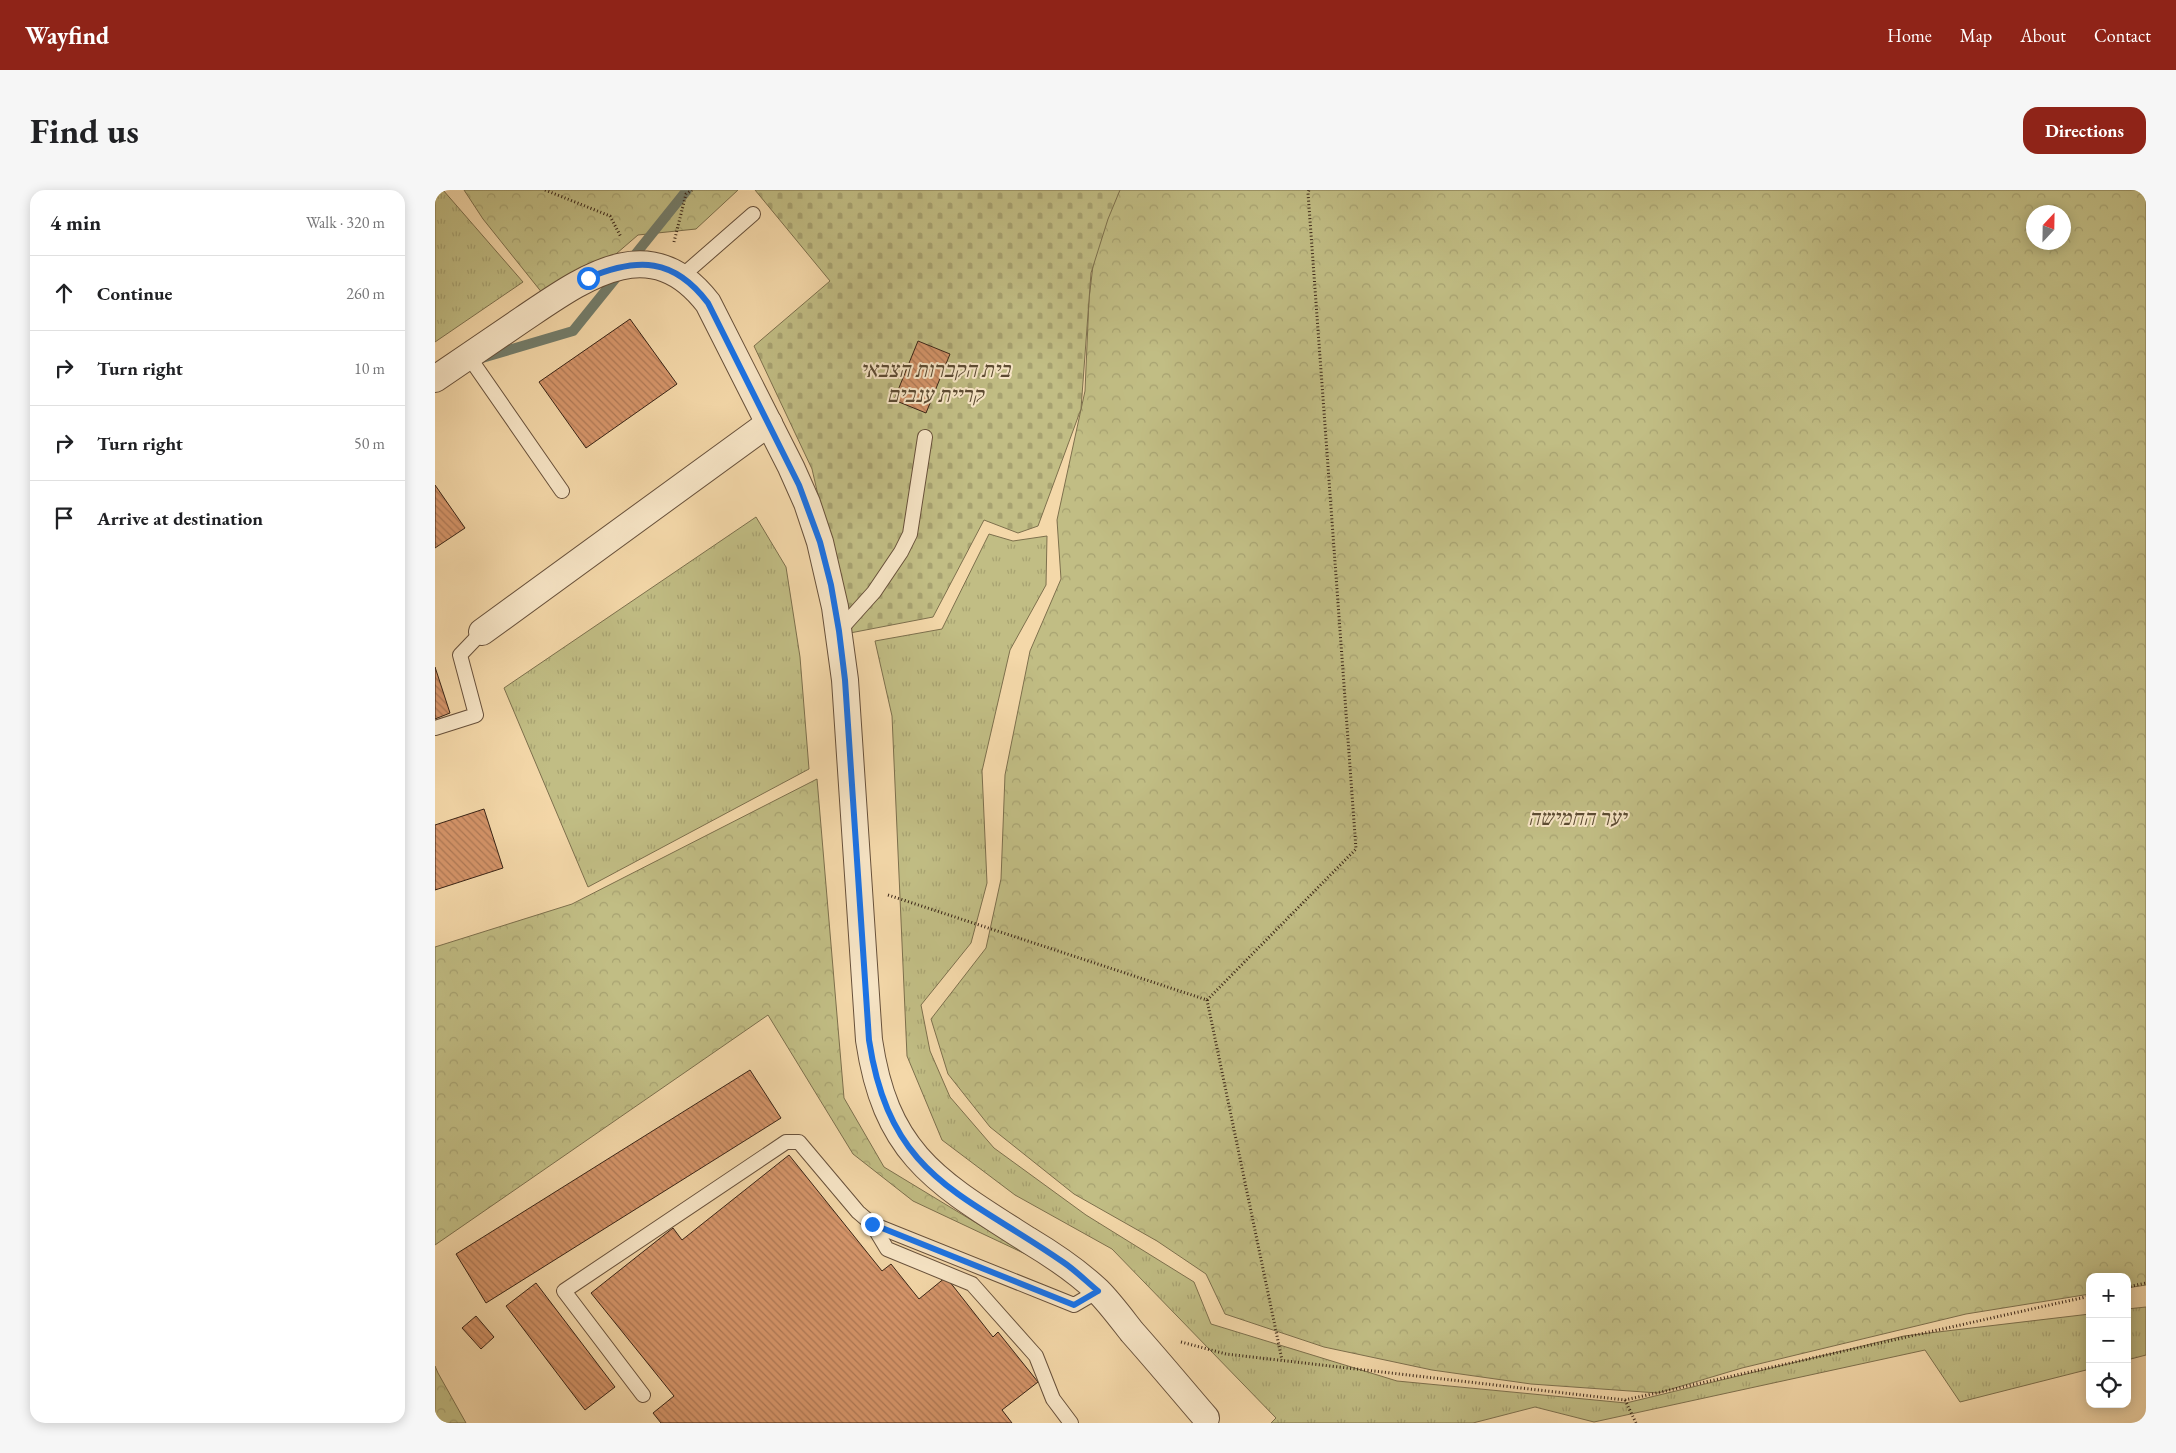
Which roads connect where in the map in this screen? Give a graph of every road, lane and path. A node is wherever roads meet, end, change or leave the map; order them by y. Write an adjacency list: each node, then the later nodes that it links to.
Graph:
1 (545, 190): 5 (path)
2 (692, 190): 6 (path)
3 (1309, 190): 16 (path)
4 (753, 214): 6 (lane)
5 (636, 265): 6 (street); 7 (street)
6 (675, 273): 9 (street)
7 (469, 356): 8 (street); 11 (lane)
8 (435, 379)
9 (769, 423): 12 (street); 13 (street)
10 (925, 437): 12 (lane)
11 (562, 491)
12 (839, 631): 15 (street)
13 (482, 632): 14 (lane)
14 (435, 728)
15 (859, 886): 16 (path); 20 (street)
16 (1207, 1000): 23 (path)
17 (872, 1224): 20 (lane); 24 (lane); 27 (lane)
18 (2146, 1285): 19 (path)
19 (2131, 1287)
20 (1098, 1291): 26 (street)
21 (2086, 1297): 25 (path)
22 (1177, 1341): 23 (path)
23 (1282, 1360): 25 (path)
24 (643, 1396)
25 (1625, 1400): 28 (path)
26 (1206, 1418)
27 (1071, 1423)
28 (1636, 1423)

